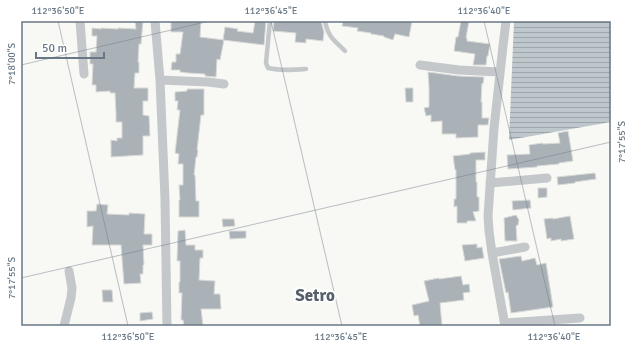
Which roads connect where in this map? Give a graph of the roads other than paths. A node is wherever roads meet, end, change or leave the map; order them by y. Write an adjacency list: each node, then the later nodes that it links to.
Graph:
1 (80, 21): 10 (street)
2 (155, 21): 11 (street)
3 (270, 21): 8 (lane)
4 (325, 21): 6 (lane)
5 (506, 21): 9 (street)
6 (345, 51)
7 (420, 65): 9 (street)
8 (306, 69)
9 (500, 72): 14 (street)
10 (84, 74)
11 (160, 80): 12 (street); 21 (street)
12 (224, 84)
13 (547, 178): 14 (street)
14 (490, 183): 16 (street)
15 (525, 247): 16 (street)
16 (492, 253): 19 (street)
17 (69, 271): 20 (street)
18 (580, 318): 19 (street)
19 (505, 325)
20 (64, 326)
21 (167, 326)

